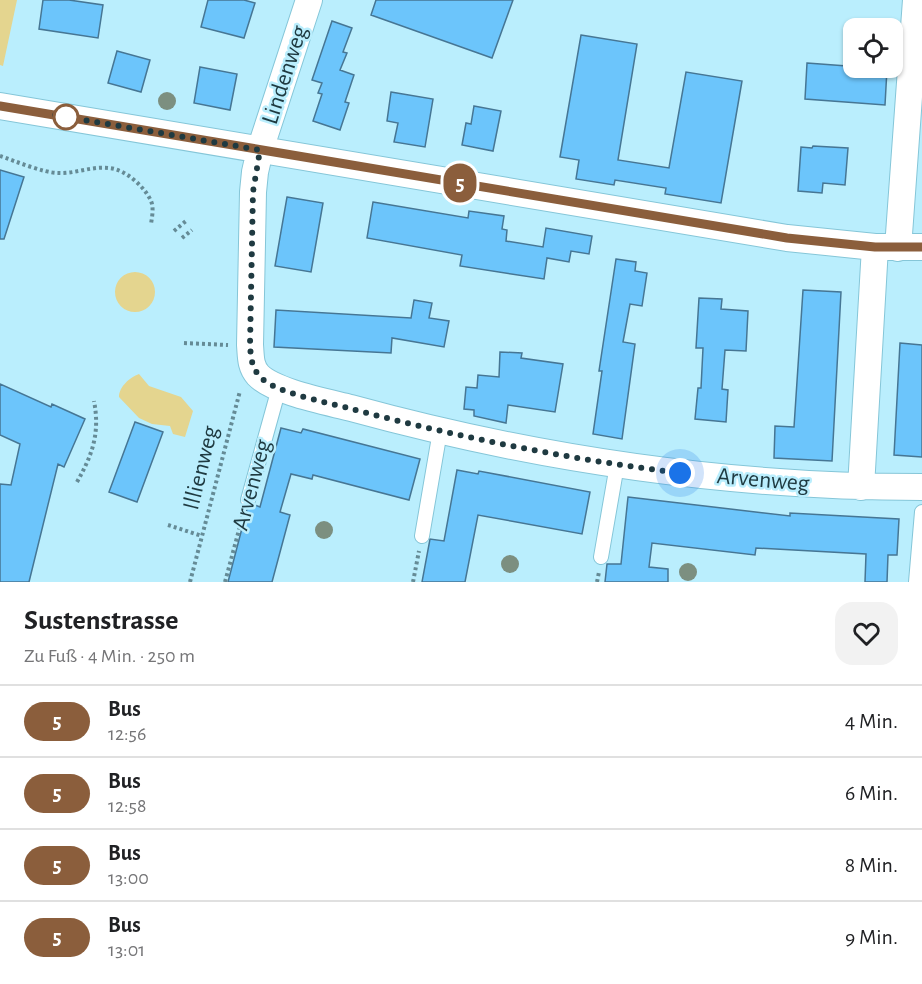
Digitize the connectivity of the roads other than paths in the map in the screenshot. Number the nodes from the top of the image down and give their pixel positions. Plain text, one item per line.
1 (309, 0) edge
2 (916, 0) edge
3 (0, 106) edge
4 (260, 150) junction
5 (898, 247) edge
6 (279, 388) junction
7 (440, 431) junction
8 (617, 465) junction
9 (861, 487) junction
10 (922, 487) edge
11 (248, 500) road end
12 (922, 512) edge
13 (422, 536) road end
14 (601, 557) dead end
15 (916, 582) edge

1 - 4 street, Lindenweg
2 - 5 street
3 - 4 street
4 - 5 street
4 - 6 street, Arvenweg
5 - 9 street
6 - 7 street, Arvenweg
6 - 11 lane, Arvenweg
7 - 8 street, Arvenweg
7 - 13 lane
8 - 9 street, Arvenweg
8 - 14 lane
9 - 10 street, Arvenweg
12 - 15 lane

